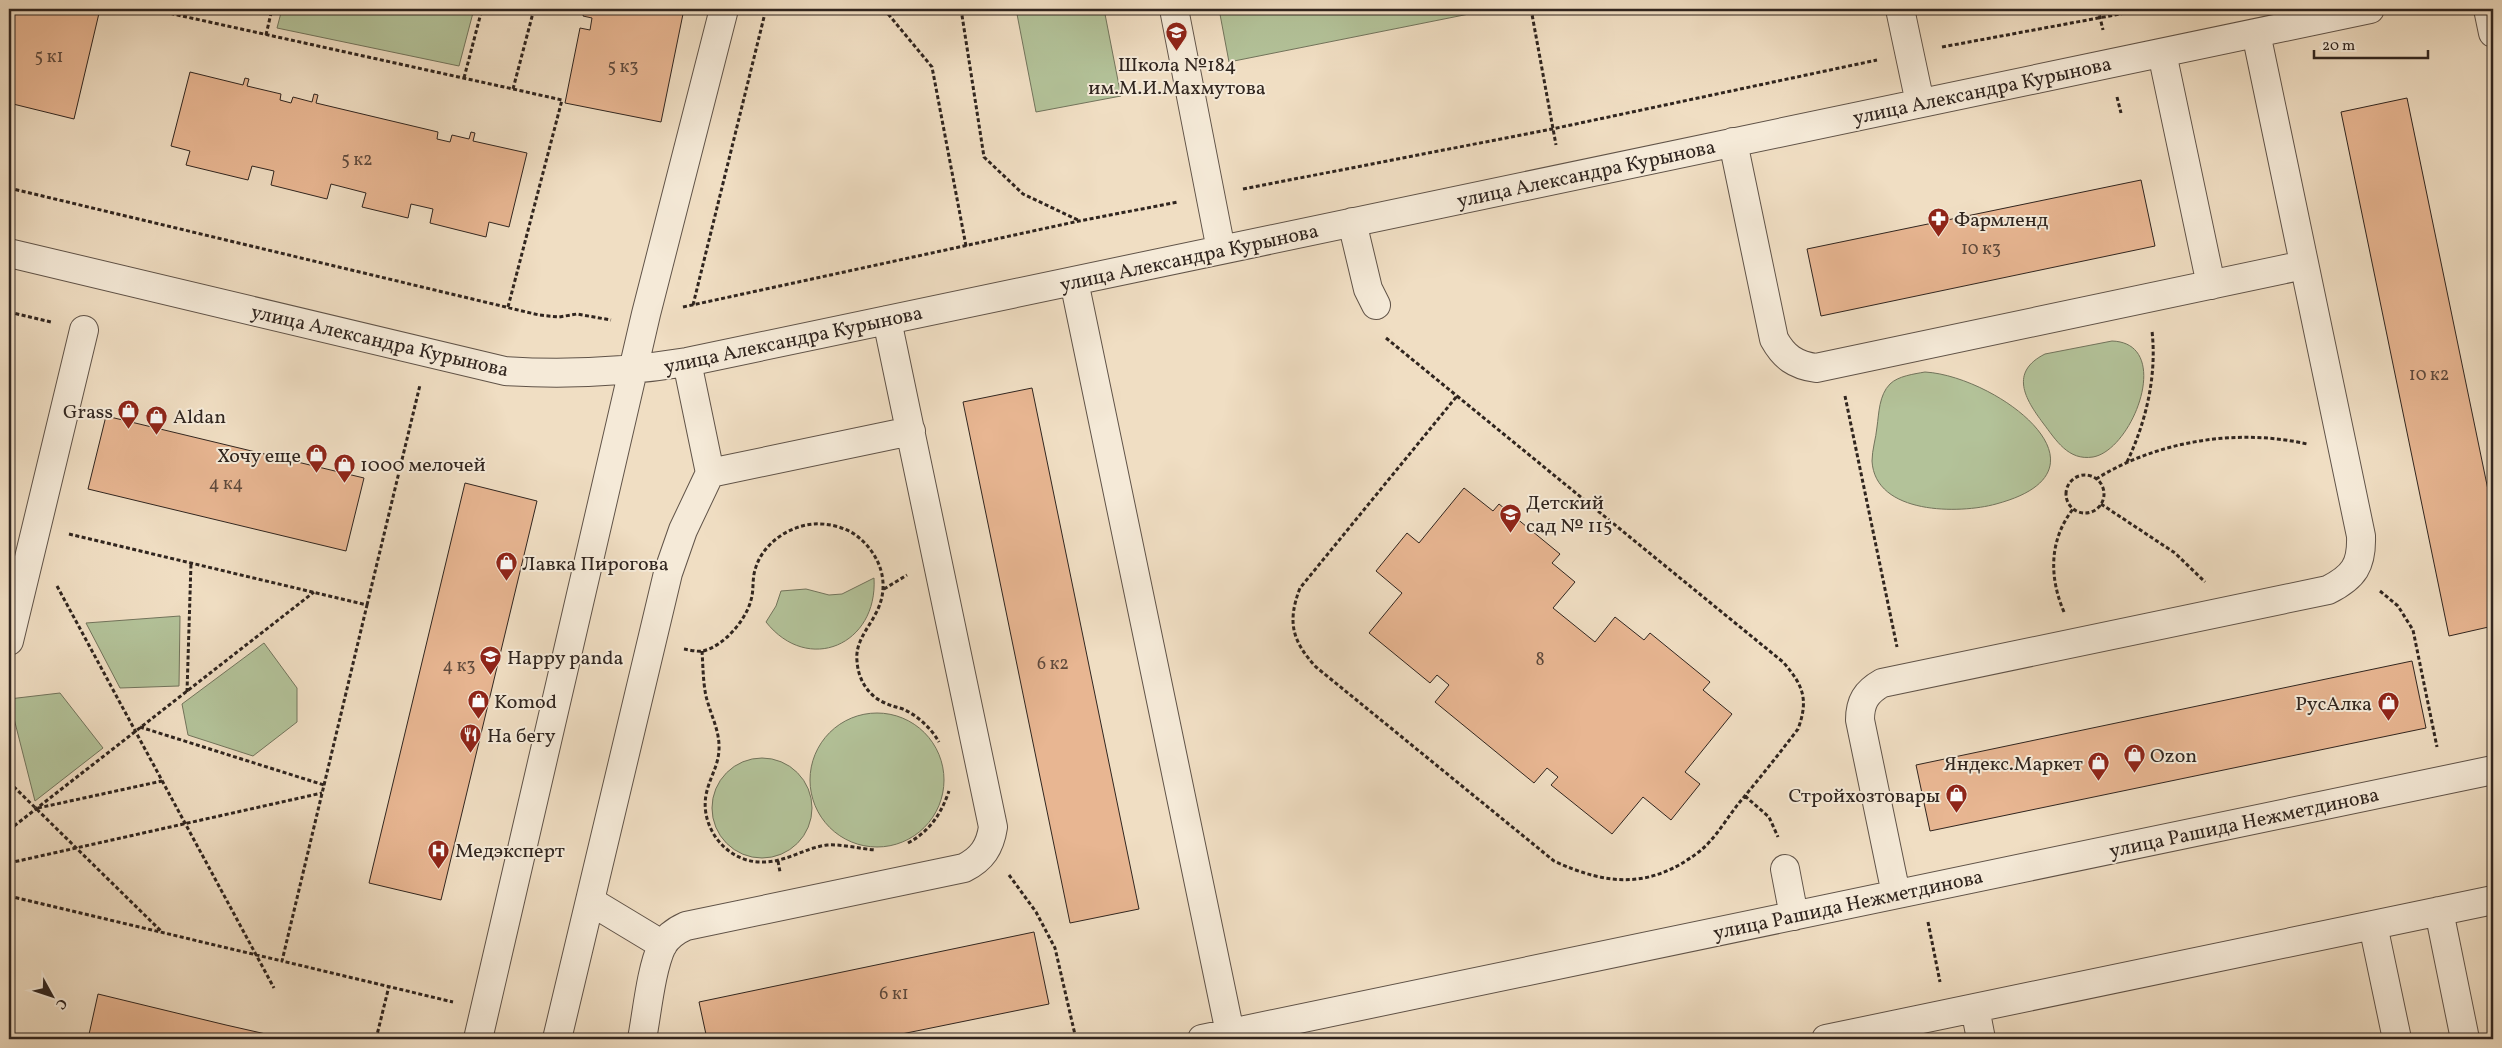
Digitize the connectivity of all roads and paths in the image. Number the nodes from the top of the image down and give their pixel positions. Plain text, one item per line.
1 (170, 9) edge
2 (272, 9) edge
3 (482, 9) edge
4 (534, 9) edge
5 (724, 9) edge
6 (766, 9) edge
7 (884, 9) edge
8 (961, 9) edge
9 (1174, 9) edge
10 (1531, 9) edge
11 (1900, 9) edge
12 (2147, 9) edge
13 (2370, 9) edge
14 (2488, 9) edge
15 (2256, 33) junction
16 (2493, 33) edge
17 (266, 35) junction
18 (2162, 52) junction
19 (1909, 53) junction
20 (464, 78) junction
21 (513, 89) junction
22 (1920, 104) junction
23 (1552, 129) junction
24 (1733, 142) junction
25 (1564, 178) junction
26 (9, 188) edge
27 (1211, 195) junction
28 (1078, 221) junction
29 (1352, 222) junction
30 (966, 246) junction
31 (1221, 250) junction
32 (9, 253) edge
33 (2304, 265) junction
34 (1074, 281) junction
35 (2211, 285) junction
36 (2146, 299) junction
37 (693, 305) junction
38 (1376, 305) joint
39 (508, 307) junction
40 (9, 312) edge
41 (646, 314) junction
42 (888, 320) junction
43 (52, 322) dead end
44 (84, 330) dead end
45 (688, 362) junction
46 (1838, 363) junction
47 (634, 370) junction
48 (1457, 396) junction
49 (414, 409) dead end
50 (911, 432) junction
51 (2344, 454) junction
52 (2127, 462) junction
53 (710, 473) junction
54 (2096, 479) junction
55 (2101, 504) junction
56 (2073, 509) junction
57 (35, 533) junction
58 (191, 563) junction
59 (2354, 571) junction
60 (314, 592) junction
61 (367, 604) junction
62 (2224, 611) junction
63 (9, 641) edge
64 (2085, 641) junction
65 (651, 646) junction
66 (702, 651) junction
67 (1904, 679) junction
68 (187, 692) junction
69 (140, 727) junction
70 (135, 731) junction
71 (944, 751) dead end
72 (2493, 770) edge
73 (2444, 780) junction
74 (162, 781) junction
75 (9, 782) edge
76 (950, 784) dead end
77 (324, 785) junction
78 (322, 793) junction
79 (1745, 796) junction
80 (36, 809) junction
81 (185, 823) junction
82 (9, 830) edge
83 (904, 846) dead end
84 (988, 846) junction
85 (76, 848) junction
86 (880, 851) dead end
87 (9, 863) edge
88 (1785, 869) joint
89 (1908, 892) junction
90 (9, 896) edge
91 (2493, 900) edge
92 (590, 902) junction
93 (2439, 911) junction
94 (1794, 916) junction
95 (2373, 925) junction
96 (162, 932) junction
97 (663, 945) junction
98 (256, 955) junction
99 (282, 961) junction
100 (389, 986) junction
101 (274, 988) dead end
102 (1975, 1008) junction
103 (485, 1010) junction
104 (1947, 1014) junction
105 (1230, 1033) junction
106 (376, 1039) edge
107 (478, 1039) edge
108 (557, 1039) edge
109 (642, 1039) edge
110 (1076, 1039) edge
111 (1203, 1039) edge
112 (1826, 1039) edge
113 (1981, 1039) edge
114 (2397, 1039) edge
115 (2465, 1039) edge

1 - 17 path
2 - 17 path
3 - 20 path
4 - 21 path
5 - 41 street
6 - 37 path
7 - 30 path
8 - 28 path
9 - 27 street
10 - 23 path
11 - 19 street
12 - 19 path
13 - 15 street, улица Александра Курынова
14 - 16 street
15 - 18 street, улица Александра Курынова
15 - 33 street
17 - 20 path
18 - 22 street, улица Александра Курынова
18 - 35 street
19 - 22 street
19 - 23 path
20 - 21 path
21 - 39 path
22 - 24 street, улица Александра Курынова
23 - 25 path
23 - 27 path
24 - 25 street, улица Александра Курынова
24 - 46 street
25 - 29 street, улица Александра Курынова
26 - 39 path
27 - 28 path
27 - 31 street
28 - 30 path
29 - 31 street, улица Александра Курынова
29 - 38 street
30 - 37 path
31 - 34 street, улица Александра Курынова
32 - 47 street, улица Александра Курынова
33 - 35 street
33 - 51 street
34 - 42 street, улица Александра Курынова
34 - 105 street
35 - 36 street
36 - 46 street
36 - 52 path
37 - 41 path
38 - 48 path
39 - 41 path
40 - 43 path
41 - 47 street
42 - 45 street, улица Александра Курынова
42 - 50 street
44 - 57 street
45 - 47 street, улица Александра Курынова
45 - 53 street
46 - 67 path
47 - 103 street
48 - 79 path
48 - 79 path
49 - 61 path
50 - 53 street
50 - 84 street
51 - 52 path
51 - 59 street
52 - 54 path
53 - 65 street
54 - 55 path
54 - 56 path
55 - 56 path
55 - 62 path
56 - 64 path
57 - 58 path
57 - 63 street
57 - 70 path
58 - 60 path
58 - 68 path
59 - 62 street
59 - 73 path
60 - 61 path
60 - 68 path
61 - 77 path
62 - 64 street
64 - 67 street
65 - 66 path
65 - 92 street
66 - 71 path
66 - 86 path
67 - 89 street
68 - 69 path
69 - 70 path
69 - 77 path
70 - 74 path
70 - 80 path
72 - 73 street, улица Рашида Нежметдинова
73 - 89 street, улица Рашида Нежметдинова
74 - 80 path
74 - 81 path
75 - 80 path
76 - 83 path
77 - 78 path
78 - 81 path
78 - 99 path
79 - 88 path
80 - 82 path
80 - 85 path
81 - 85 path
81 - 98 path
84 - 97 street
84 - 110 path
85 - 87 path
85 - 96 path
88 - 94 street
89 - 94 street, улица Рашида Нежметдинова
89 - 104 path
90 - 96 path
91 - 93 street
92 - 97 street
92 - 108 street
93 - 95 street
93 - 115 street
94 - 105 street, улица Рашида Нежметдинова
95 - 102 street
95 - 114 street
96 - 98 path
97 - 109 street
98 - 99 path
98 - 101 path
99 - 100 path
100 - 103 path
100 - 106 path
102 - 104 street
102 - 113 street
103 - 107 street
104 - 112 street
105 - 111 street, улица Рашида Нежметдинова

